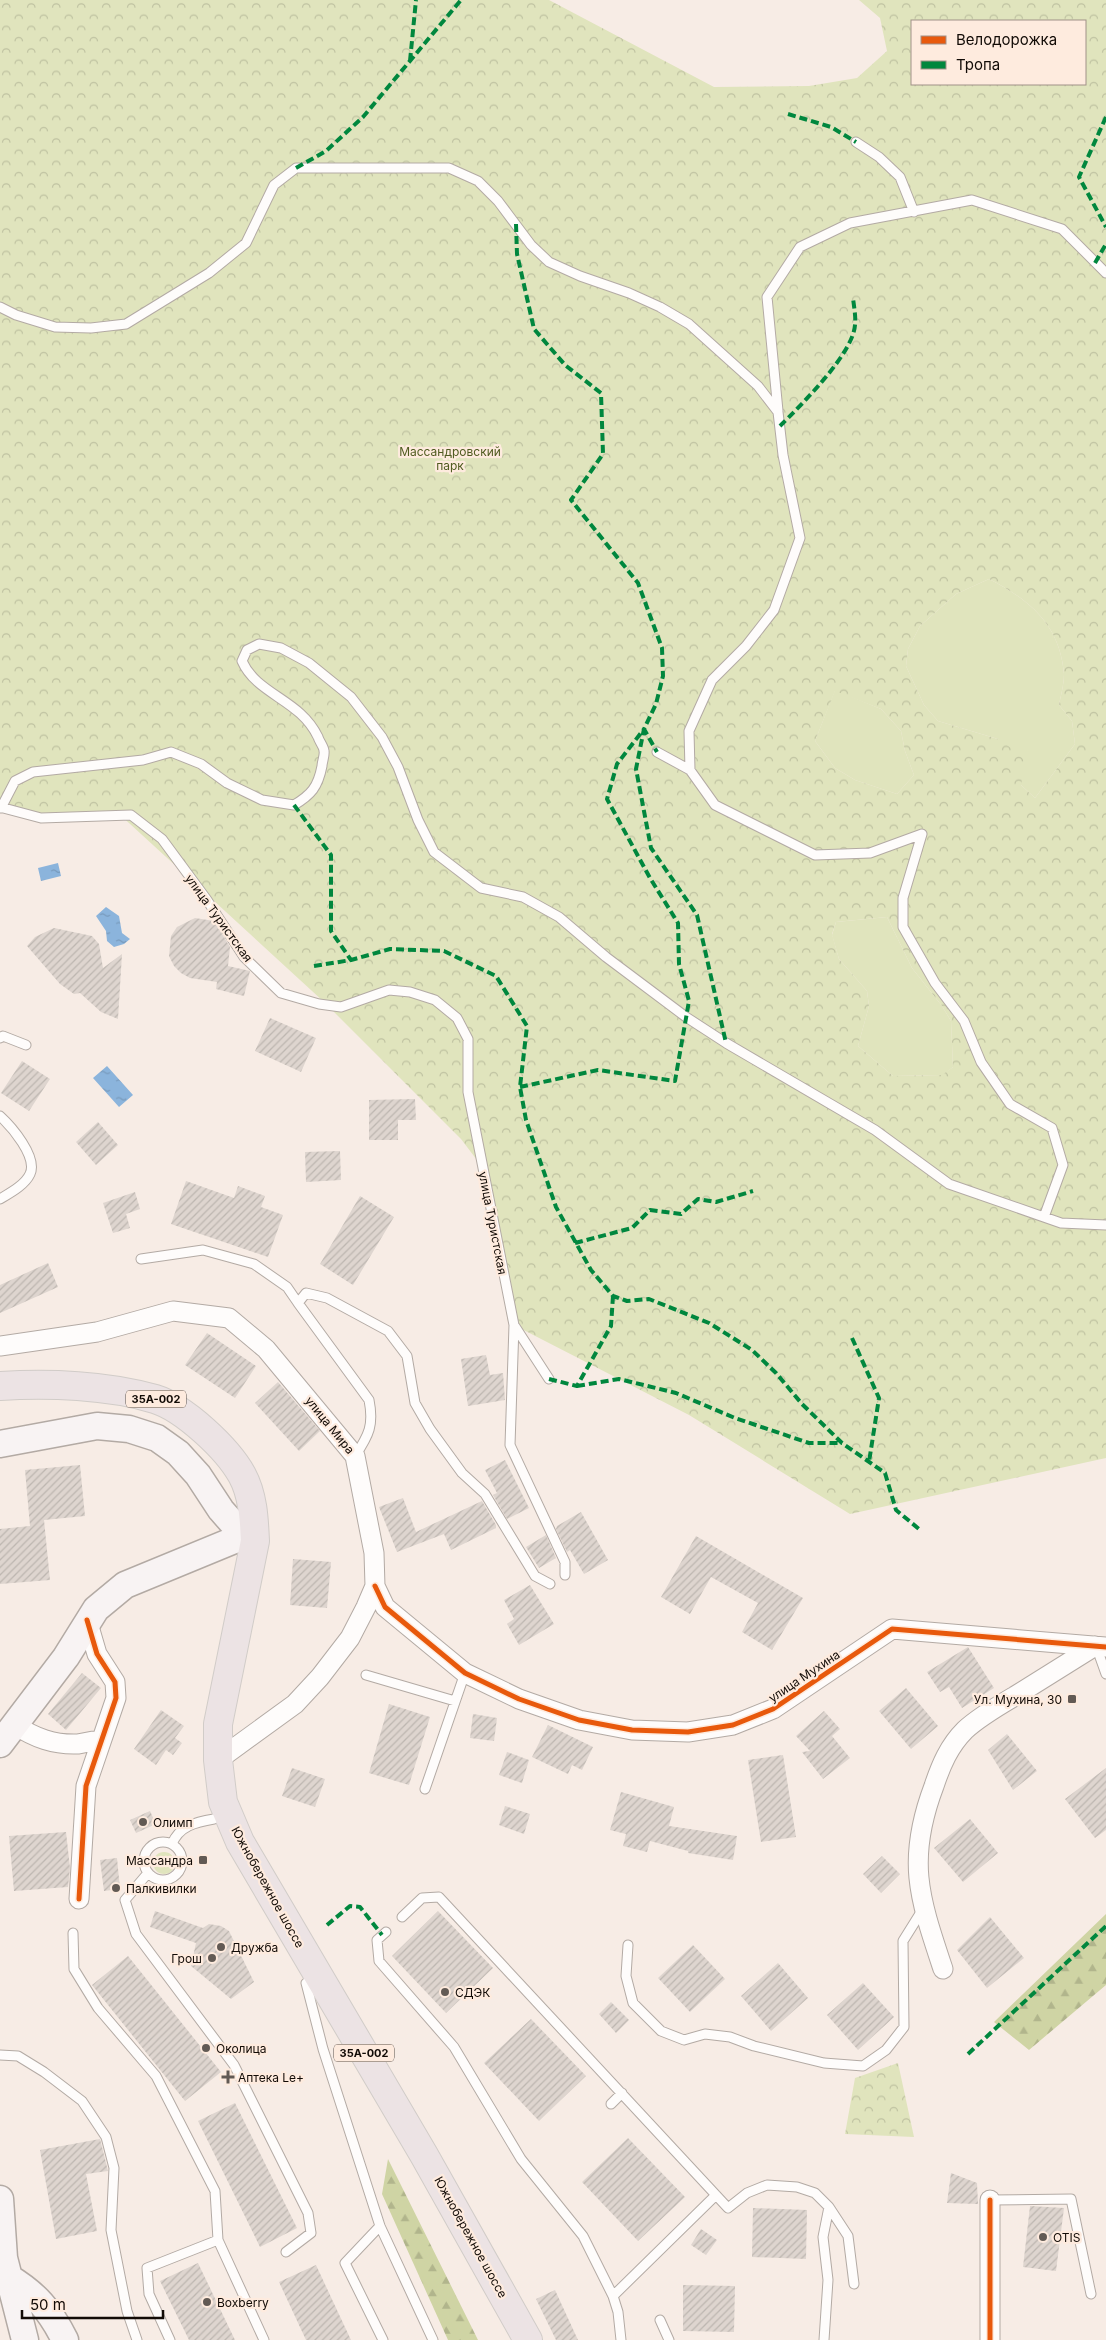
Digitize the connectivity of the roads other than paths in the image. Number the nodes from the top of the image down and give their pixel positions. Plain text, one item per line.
1 (856, 142) dead end
2 (914, 212) junction
3 (1106, 273) edge
4 (0, 307) edge
5 (778, 412) junction
6 (657, 752) dead end
7 (690, 770) junction
8 (0, 808) edge
9 (0, 1038) edge
10 (26, 1045) dead end
11 (0, 1116) edge
12 (0, 1199) edge
13 (1044, 1217) junction
14 (1106, 1225) edge
15 (141, 1259) dead end
16 (298, 1303) junction
17 (514, 1325) junction
18 (0, 1346) edge
19 (549, 1379) dead end
20 (0, 1386) edge
21 (0, 1404) edge
22 (0, 1444) edge
23 (355, 1456) junction
24 (244, 1536) junction
25 (564, 1575) dead end
26 (550, 1584) dead end
27 (375, 1586) junction
28 (88, 1620) junction
29 (1101, 1646) edge
30 (465, 1673) junction
31 (1106, 1674) edge
32 (366, 1675) dead end
33 (455, 1701) junction
34 (8, 1735) edge
35 (101, 1741) junction
36 (218, 1760) junction
37 (425, 1789) dead end
38 (214, 1819) junction
39 (172, 1844) junction
40 (148, 1872) junction
41 (79, 1899) dead end
42 (923, 1909) junction
43 (402, 1917) dead end
44 (386, 1932) dead end
45 (73, 1933) dead end
46 (628, 1945) dead end
47 (943, 1969) dead end
48 (306, 1983) junction
49 (0, 2055) edge
50 (622, 2093) junction
51 (611, 2104) dead end
52 (716, 2195) junction
53 (0, 2199) edge
54 (990, 2200) joint
55 (829, 2207) junction
56 (380, 2226) junction
57 (218, 2240) junction
58 (286, 2252) dead end
59 (4, 2267) edge
60 (854, 2284) dead end
61 (1091, 2294) dead end
62 (613, 2296) junction
63 (660, 2320) dead end
64 (25, 2340) edge
65 (65, 2340) edge
66 (137, 2340) edge
67 (170, 2340) edge
68 (264, 2340) edge
69 (383, 2340) edge
70 (432, 2340) edge
71 (513, 2340) edge
72 (528, 2340) edge
73 (621, 2340) edge
74 (669, 2340) edge
75 (824, 2340) edge
76 (990, 2340) edge

1 - 2 lane
2 - 3 lane
2 - 5 lane
4 - 5 lane
5 - 7 lane
6 - 7 lane
7 - 13 lane
8 - 13 lane
8 - 17 lane, улица Туристская
9 - 10 lane
11 - 12 lane
13 - 14 lane
15 - 16 lane
16 - 23 lane
16 - 26 lane
17 - 19 lane
17 - 25 lane
18 - 23 street, улица Мира
20 - 36 highway, Южнобережное шоссе / 35А-002
21 - 24 highway, Южнобережное шоссе / 35А-002
22 - 24 main road
23 - 27 street, улица Мира
24 - 28 main road
24 - 38 highway, Южнобережное шоссе / 35А-002
27 - 30 street, улица Мухина
27 - 36 street, улица Мира
28 - 34 main road
28 - 35 street
29 - 30 street, улица Мухина
29 - 31 lane
29 - 42 street
30 - 33 lane
32 - 33 lane
33 - 37 lane
34 - 35 street
35 - 41 street
36 - 72 highway, Южнобережное шоссе / 35А-002
38 - 39 lane
38 - 48 highway, Южнобережное шоссе / 35А-002
39 - 40 lane
39 - 40 lane
40 - 58 lane
42 - 46 lane
42 - 47 street
43 - 50 lane
44 - 62 lane
45 - 57 lane
48 - 56 lane
48 - 71 highway, Южнобережное шоссе / 35А-002
49 - 66 lane
50 - 51 lane
50 - 52 lane
52 - 55 lane
52 - 62 lane
53 - 59 main road
54 - 61 lane
54 - 76 street
55 - 60 lane
55 - 75 lane
56 - 69 lane
56 - 70 lane
57 - 67 lane
57 - 68 lane
59 - 64 main road
59 - 65 main road
62 - 73 lane
63 - 74 lane

